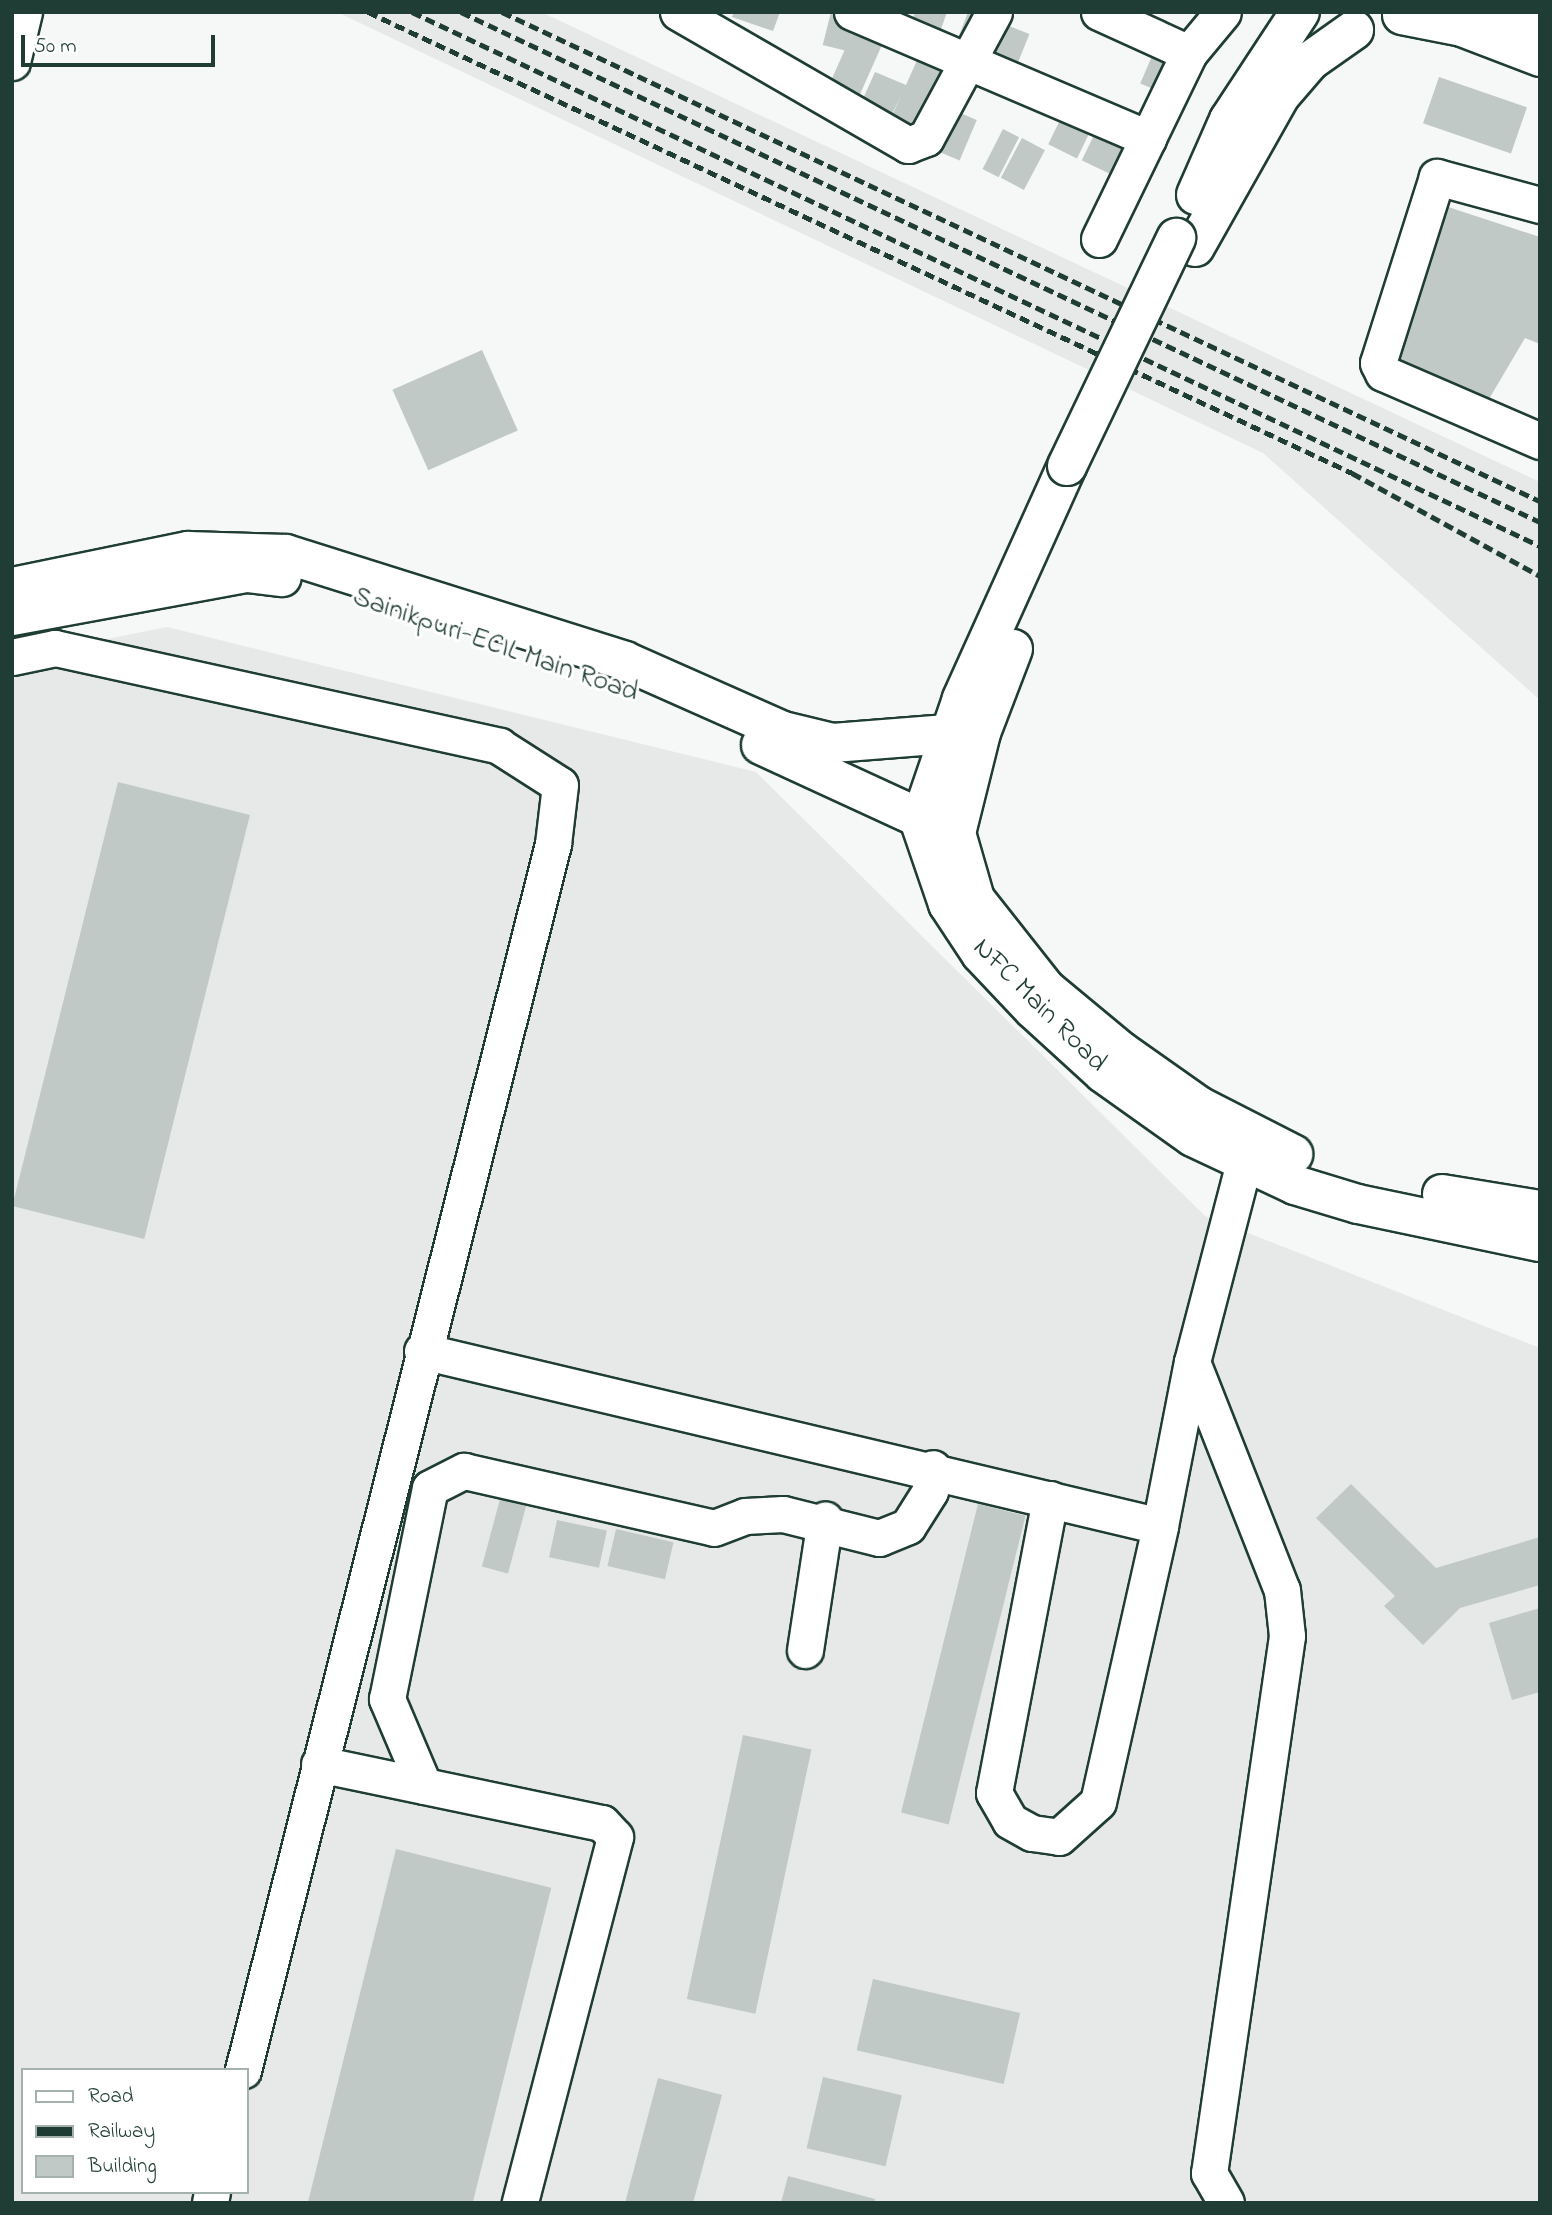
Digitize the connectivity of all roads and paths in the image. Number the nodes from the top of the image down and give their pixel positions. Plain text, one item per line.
1 (24, 12) edge
2 (678, 12) edge
3 (852, 12) edge
4 (994, 12) edge
5 (1099, 12) edge
6 (1223, 12) edge
7 (1300, 12) edge
8 (1498, 12) edge
9 (1404, 14) edge
10 (1339, 21) edge
11 (1540, 28) edge
12 (1189, 53) junction
13 (1540, 57) edge
14 (973, 61) junction
15 (12, 62) edge
16 (1148, 138) junction
17 (1540, 205) edge
18 (1098, 239) dead end
19 (1186, 243) junction
20 (1540, 441) edge
21 (12, 587) edge
22 (12, 616) edge
23 (14, 666) edge
24 (966, 731) junction
25 (920, 822) junction
26 (956, 833) junction
27 (1244, 1162) junction
28 (1540, 1210) edge
29 (1540, 1242) edge
30 (422, 1351) junction
31 (1192, 1362) junction
32 (933, 1468) junction
33 (1050, 1499) junction
34 (825, 1520) junction
35 (1160, 1526) junction
36 (805, 1650) dead end
37 (319, 1764) junction
38 (424, 1787) junction
39 (243, 2068) edge
40 (520, 2203) edge
41 (1226, 2203) edge

1 - 15 street
2 - 14 street
3 - 14 street
4 - 14 street
5 - 12 street
6 - 12 street
7 - 19 main road
8 - 11 main road
9 - 10 main road
9 - 13 main road
10 - 19 main road
12 - 16 street
14 - 16 street
16 - 18 street
17 - 20 street
19 - 24 main road, bridge
21 - 24 main road, Sainikpuri-ECIL Main Road
22 - 25 main road, Sainikpuri-ECIL Main Road
23 - 30 street
24 - 25 main road
24 - 26 main road
25 - 26 main road, Sainikpuri-ECIL Main Road
25 - 27 main road, NFC Main Road
26 - 28 main road, NFC Main Road
27 - 29 main road, NFC Main Road
27 - 31 street
30 - 32 street
30 - 37 street
31 - 35 street
31 - 41 street
32 - 33 street
32 - 34 street
33 - 35 street
33 - 35 street
34 - 36 street
34 - 38 street
37 - 38 street
37 - 39 street
38 - 40 street

